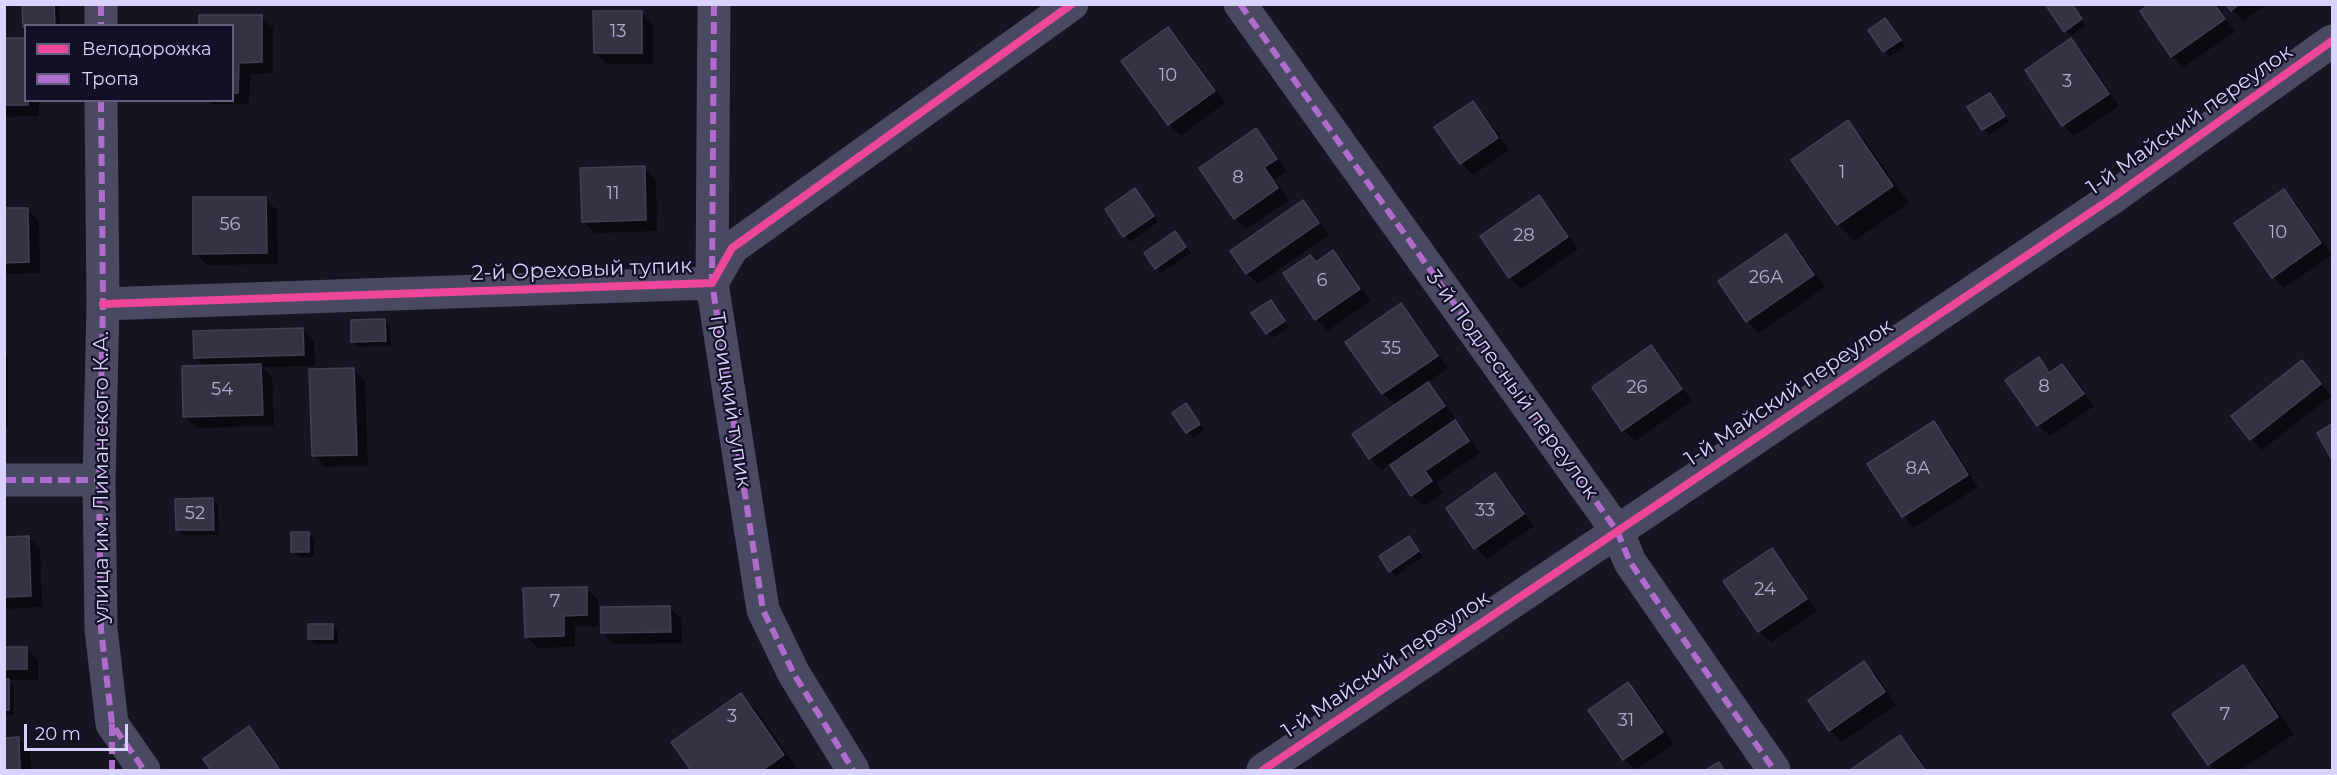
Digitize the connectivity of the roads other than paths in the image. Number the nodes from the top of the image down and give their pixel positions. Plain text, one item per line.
1 (100, 4) edge
2 (714, 4) edge
3 (1072, 4) edge
4 (1240, 4) edge
5 (101, 24) edge
6 (2332, 41) edge
7 (101, 102) edge
8 (712, 283) junction
9 (103, 304) junction
10 (4, 480) edge
11 (99, 480) junction
12 (1617, 531) junction
13 (112, 724) junction
14 (112, 771) edge
15 (144, 771) edge
16 (853, 771) edge
17 (1263, 771) edge
18 (1774, 771) edge

1 - 5 street
2 - 8 street, Троицкий тупик
3 - 8 street, 2-й Ореховый тупик
4 - 12 street, 3-й Подлесный переулок
6 - 12 street, 1-й Майский переулок
7 - 9 street, улица им. Лиманского К.А.
8 - 9 street, 2-й Ореховый тупик
8 - 16 street, Троицкий тупик
9 - 11 street, улица им. Лиманского К.А.
10 - 11 street
11 - 13 street, улица им. Лиманского К.А.
12 - 17 street, 1-й Майский переулок
12 - 18 street, 3-й Подлесный переулок
13 - 14 street
13 - 15 street, улица им. Лиманского К.А.

